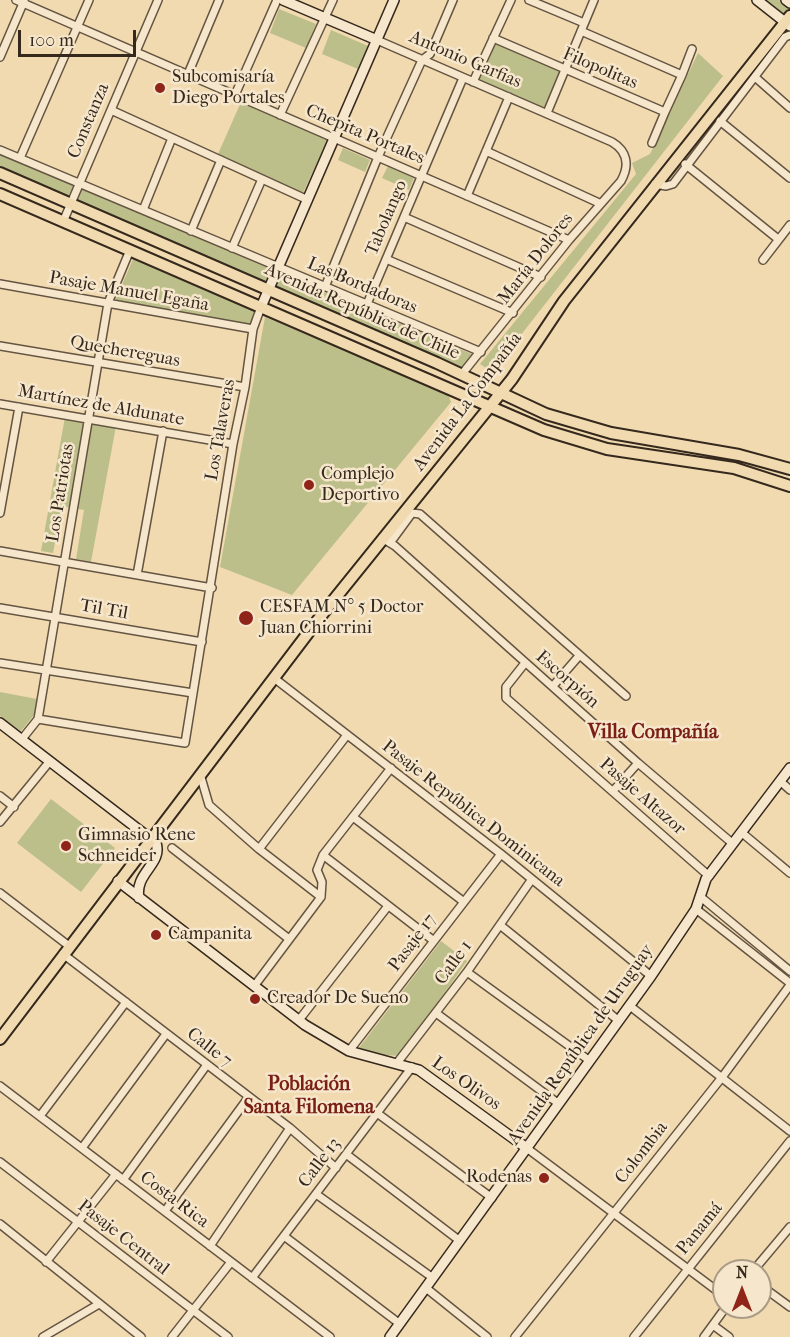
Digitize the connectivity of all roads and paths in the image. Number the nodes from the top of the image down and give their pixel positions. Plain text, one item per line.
1 (89, 0) edge
2 (158, 0) edge
3 (219, 0) edge
4 (277, 0) edge
5 (283, 0) edge
6 (333, 0) edge
7 (394, 0) edge
8 (453, 0) edge
9 (511, 0) edge
10 (529, 0) edge
11 (594, 0) edge
12 (757, 0) edge
13 (786, 0) edge
14 (21, 1) edge
15 (790, 3) edge
16 (325, 18) junction
17 (789, 22) edge
18 (584, 23) junction
19 (78, 27) junction
20 (581, 31) junction
21 (790, 35) edge
22 (493, 38) junction
23 (377, 40) junction
24 (692, 50) dead end
25 (136, 52) junction
26 (0, 57) edge
27 (422, 60) junction
28 (565, 70) junction
29 (188, 75) junction
30 (682, 75) junction
31 (755, 77) junction
32 (463, 78) junction
33 (473, 82) junction
34 (235, 95) junction
35 (508, 97) junction
36 (790, 108) edge
37 (111, 110) junction
38 (665, 112) junction
39 (547, 113) junction
40 (280, 115) junction
41 (720, 120) junction
42 (172, 138) junction
43 (334, 138) junction
44 (652, 143) dead end
45 (0, 150) edge
46 (486, 151) junction
47 (378, 157) junction
48 (20, 158) junction
49 (676, 158) junction
50 (221, 160) junction
51 (626, 160) joint
52 (686, 165) junction
53 (0, 173) edge
54 (422, 176) junction
55 (790, 178) edge
56 (262, 179) junction
57 (79, 183) junction
58 (655, 184) junction
59 (0, 194) edge
60 (467, 196) junction
61 (308, 200) junction
62 (70, 203) junction
63 (599, 203) junction
64 (143, 210) junction
65 (404, 217) junction
66 (63, 222) junction
67 (790, 225) edge
68 (191, 231) junction
69 (778, 239) junction
70 (569, 240) junction
71 (232, 248) junction
72 (130, 250) junction
73 (386, 259) junction
74 (763, 260) dead end
75 (278, 267) junction
76 (541, 277) junction
77 (0, 284) edge
78 (325, 286) junction
79 (268, 288) junction
80 (108, 303) junction
81 (367, 304) junction
82 (261, 307) junction
83 (513, 313) junction
84 (253, 329) junction
85 (0, 346) edge
86 (481, 352) junction
87 (98, 362) junction
88 (462, 374) junction
89 (246, 387) junction
90 (501, 393) junction
91 (0, 404) edge
92 (490, 406) junction
93 (19, 407) junction
94 (88, 419) junction
95 (163, 431) junction
96 (233, 444) junction
97 (790, 469) edge
98 (790, 486) edge
99 (0, 513) edge
100 (386, 541) junction
101 (0, 551) edge
102 (64, 562) junction
103 (137, 575) junction
104 (212, 588) junction
105 (0, 608) edge
106 (56, 617) junction
107 (202, 642) junction
108 (578, 657) junction
109 (0, 663) edge
110 (525, 663) junction
111 (48, 671) junction
112 (274, 678) junction
113 (553, 686) junction
114 (193, 693) junction
115 (626, 696) dead end
116 (38, 719) junction
117 (0, 723) edge
118 (347, 735) junction
119 (22, 739) junction
120 (50, 761) junction
121 (638, 763) junction
122 (391, 768) junction
123 (790, 768) edge
124 (200, 774) junction
125 (780, 781) junction
126 (790, 790) edge
127 (613, 791) junction
128 (0, 796) edge
129 (14, 807) junction
130 (353, 817) junction
131 (0, 822) edge
132 (741, 832) junction
133 (152, 838) junction
134 (732, 843) junction
135 (172, 849) dead end
136 (259, 849) junction
137 (501, 854) junction
138 (323, 855) junction
139 (790, 873) edge
140 (709, 876) junction
141 (532, 879) junction
142 (118, 881) junction
143 (0, 893) edge
144 (321, 897) junction
145 (139, 898) junction
146 (702, 898) junction
147 (464, 902) junction
148 (388, 906) junction
149 (696, 909) junction
150 (500, 925) junction
151 (289, 939) junction
152 (434, 941) junction
153 (66, 950) junction
154 (790, 971) edge
155 (467, 972) junction
156 (651, 976) junction
157 (790, 984) edge
158 (255, 985) junction
159 (126, 1002) junction
160 (630, 1006) junction
161 (436, 1013) junction
162 (299, 1020) junction
163 (619, 1021) junction
164 (166, 1034) junction
165 (0, 1039) edge
166 (349, 1051) junction
167 (590, 1061) junction
168 (397, 1063) junction
169 (206, 1066) junction
170 (412, 1067) junction
171 (723, 1076) junction
172 (0, 1086) edge
173 (248, 1098) junction
174 (559, 1104) junction
175 (377, 1113) junction
176 (40, 1116) junction
177 (290, 1128) junction
178 (790, 1131) edge
179 (790, 1141) edge
180 (82, 1148) junction
181 (528, 1149) junction
182 (346, 1154) junction
183 (0, 1162) edge
184 (336, 1168) junction
185 (116, 1174) junction
186 (123, 1180) junction
187 (316, 1194) junction
188 (492, 1198) junction
189 (165, 1211) junction
190 (613, 1214) junction
191 (79, 1223) junction
192 (0, 1224) edge
193 (790, 1227) edge
194 (284, 1236) junction
195 (460, 1241) junction
196 (210, 1246) junction
197 (763, 1259) edge
198 (46, 1262) junction
199 (231, 1262) junction
200 (687, 1270) junction
201 (252, 1278) junction
202 (433, 1278) junction
203 (426, 1288) junction
204 (712, 1288) edge
205 (772, 1294) edge
206 (99, 1304) junction
207 (790, 1307) edge
208 (193, 1311) junction
209 (718, 1319) edge
210 (400, 1324) junction
211 (714, 1325) junction
212 (43, 1337) edge
213 (141, 1337) edge
214 (172, 1337) edge
215 (228, 1337) edge
216 (330, 1337) edge
217 (390, 1337) edge
218 (488, 1337) edge
219 (515, 1337) edge
220 (634, 1337) edge
221 (704, 1337) edge
222 (729, 1337) edge

1 - 19 street
2 - 25 street, Constanza
3 - 29 street
4 - 34 street
5 - 16 street, Antonio Garfias
6 - 16 street
7 - 23 street, Los Talaveras
8 - 27 street
9 - 22 street
10 - 18 street
11 - 18 street
12 - 17 street
13 - 15 street
14 - 19 street, Chepita Portales
14 - 26 street
16 - 23 street, Antonio Garfias
16 - 40 street
17 - 49 main road, Avenida La Compañía
18 - 20 street
19 - 25 street, Chepita Portales
19 - 48 street
20 - 28 street
20 - 30 street
21 - 31 street
22 - 28 street, Filopolitas
22 - 33 street
23 - 27 street, Antonio Garfias
23 - 43 street, Los Talaveras
24 - 30 street
25 - 29 street, Chepita Portales
25 - 37 street, Constanza
27 - 32 street, Antonio Garfias
27 - 47 street
28 - 38 street, Filopolitas
28 - 39 street
29 - 34 street, Chepita Portales
30 - 38 street
31 - 36 street
31 - 41 street
32 - 33 street, Antonio Garfias
32 - 54 street, Tabolango
33 - 35 street, Antonio Garfias
34 - 40 street, Chepita Portales
35 - 39 street, Antonio Garfias
35 - 46 street
37 - 42 street
37 - 57 street, Constanza
38 - 44 street
39 - 51 street, Antonio Garfias
40 - 43 street, Chepita Portales
41 - 52 street
41 - 55 street
42 - 50 street
42 - 64 street
43 - 47 street, Chepita Portales
43 - 61 street, Los Talaveras
45 - 48 street, Las Bordadoras
46 - 60 street
46 - 63 street
47 - 54 street, Chepita Portales
47 - 78 street
48 - 57 street, Las Bordadoras
49 - 52 street
49 - 58 main road, Avenida La Compañía
50 - 56 street
50 - 68 street
51 - 63 street, María Dolores
52 - 58 street
52 - 69 street
53 - 62 main road, Avenida República de Chile
54 - 60 street, Chepita Portales
54 - 65 street, Tabolango
56 - 61 street
56 - 71 street
57 - 62 street, Constanza
57 - 64 street, Las Bordadoras
58 - 90 main road, Avenida La Compañía
59 - 66 main road, Avenida República de Chile
60 - 70 street, Chepita Portales
61 - 75 street, Los Talaveras
62 - 66 street, Constanza
62 - 79 main road, Avenida República de Chile
63 - 70 street, María Dolores
64 - 68 street, Las Bordadoras
65 - 73 street, Tabolango
65 - 76 street
66 - 72 main road, Avenida República de Chile
67 - 69 street
68 - 71 street, Las Bordadoras
69 - 74 street
70 - 76 street, María Dolores
71 - 75 street, Las Bordadoras
72 - 80 street, Los Patriotas
72 - 82 main road, Avenida República de Chile
73 - 81 street, Tabolango
73 - 83 street, Las Bordadoras
75 - 78 street, Las Bordadoras
75 - 79 street, Los Talaveras
76 - 83 street, María Dolores
77 - 80 street, Pasaje Manuel Egaña
78 - 81 street, Las Bordadoras
79 - 82 street, Los Talaveras
79 - 88 main road, Avenida República de Chile
80 - 84 street, Pasaje Manuel Egaña
80 - 87 street, Los Patriotas
81 - 86 street, Las Bordadoras
82 - 84 street, Los Talaveras
82 - 92 main road, Avenida República de Chile
83 - 86 street, María Dolores
84 - 89 street, Los Talaveras
85 - 87 street, Quechereguas
86 - 88 street, María Dolores
87 - 89 street, Quechereguas
87 - 94 street, Los Patriotas
88 - 90 main road, Avenida República de Chile
89 - 96 street, Los Talaveras
90 - 92 main road, Avenida La Compañía
90 - 97 main road, Avenida República de Chile
91 - 93 street, Martínez de Aldunate
92 - 98 main road, Avenida República de Chile
92 - 100 main road, Avenida La Compañía
93 - 94 street, Martínez de Aldunate
93 - 99 street
94 - 95 street, Martínez de Aldunate
94 - 102 street, Los Patriotas
95 - 96 street, Martínez de Aldunate
95 - 103 street
96 - 104 street, Los Talaveras
100 - 108 street
100 - 110 street, Escorpión
100 - 112 main road, Avenida La Compañía
101 - 102 street
102 - 103 street
102 - 106 street, Los Patriotas
103 - 104 street
104 - 107 street, Los Talaveras
105 - 106 street, Til Til
106 - 107 street, Til Til
106 - 111 street, Los Patriotas
107 - 114 street, Los Talaveras
108 - 113 street
108 - 115 street
109 - 111 street
110 - 113 street, Escorpión
110 - 127 street, Pasaje Altazor
111 - 114 street
111 - 116 street, Los Patriotas
112 - 118 street, Pasaje República Dominicana
112 - 124 main road, Avenida La Compañía
113 - 121 street, Escorpión
114 - 116 street, Los Talaveras
116 - 119 street, Los Patriotas
117 - 119 street
118 - 122 street, Pasaje República Dominicana
118 - 136 street
119 - 120 street
120 - 129 street
120 - 133 street
121 - 127 street
121 - 134 street, Escorpión
122 - 130 street
122 - 137 street, Pasaje República Dominicana
123 - 125 street, Avenida República de Uruguay
124 - 133 main road, Avenida La Compañía
124 - 136 street
125 - 126 street
125 - 132 street, Avenida República de Uruguay
127 - 140 street, Pasaje Altazor
128 - 129 street
129 - 131 street
130 - 138 street
130 - 147 street
132 - 134 street, Avenida República de Uruguay
132 - 139 street
133 - 142 main road, Avenida La Compañía
133 - 145 street
134 - 140 street, Avenida República de Uruguay
135 - 151 street
136 - 144 street
137 - 141 street, Pasaje República Dominicana
137 - 147 street, Pasaje 17
138 - 144 street
138 - 148 street
140 - 146 street, Avenida República de Uruguay
141 - 150 street, Calle 1
141 - 156 street, Pasaje República Dominicana
142 - 145 street, Los Olivos
142 - 153 main road, Avenida La Compañía
143 - 153 street, Calle 7
144 - 151 street
145 - 158 street, Los Olivos
146 - 149 street, Avenida República de Uruguay
146 - 154 street
147 - 152 street, Pasaje 17
148 - 152 street
148 - 162 street
149 - 156 street, Avenida República de Uruguay
149 - 157 street
150 - 155 street, Calle 1
150 - 163 street
151 - 158 street
152 - 166 street, Pasaje 17
153 - 159 street, Calle 7
153 - 165 main road, Avenida La Compañía
155 - 161 street, Calle 1
155 - 167 street
156 - 160 street, Avenida República de Uruguay
157 - 171 street, Colombia
158 - 162 street, Los Olivos
159 - 164 street, Calle 7
159 - 176 street
160 - 163 street, Avenida República de Uruguay
160 - 171 street
161 - 168 street, Calle 1
161 - 174 street
162 - 166 street, Los Olivos
163 - 167 street, Avenida República de Uruguay
164 - 169 street, Calle 7
164 - 180 street
166 - 168 street, Los Olivos
167 - 174 street, Avenida República de Uruguay
168 - 170 street, Los Olivos
169 - 173 street, Calle 7
169 - 186 street
170 - 175 street, Calle 13
170 - 181 street, Los Olivos
171 - 178 street
171 - 190 street, Colombia
172 - 176 street, Costa Rica
173 - 177 street, Calle 7
173 - 189 street
174 - 181 street, Avenida República de Uruguay
175 - 182 street, Calle 13
175 - 188 street
176 - 180 street, Costa Rica
177 - 184 street, Calle 7
177 - 196 street
179 - 200 street, Panamá
180 - 185 street, Costa Rica
181 - 188 street, Avenida República de Uruguay
181 - 190 street, Los Olivos
182 - 184 street, Calle 13
182 - 195 street
183 - 191 street, Pasaje Central
184 - 187 street, Calle 13
185 - 186 street, Costa Rica
185 - 191 street
186 - 189 street, Costa Rica
187 - 194 street, Calle 13
187 - 202 street
188 - 195 street, Avenida República de Uruguay
189 - 196 street, Costa Rica
190 - 200 street, Los Olivos
190 - 219 street, Colombia
191 - 198 street
191 - 208 street, Pasaje Central
192 - 198 street
193 - 197 street
194 - 201 street, Calle 13
194 - 210 street
195 - 202 street, Avenida República de Uruguay
196 - 199 street, Costa Rica
198 - 206 street
199 - 201 street, Costa Rica
199 - 208 street
200 - 204 street, Los Olivos
200 - 220 street, Panamá
201 - 216 street, Costa Rica
202 - 203 street, Avenida República de Uruguay
203 - 210 street, Avenida República de Uruguay
203 - 218 street
205 - 207 street
206 - 212 street
206 - 213 street
208 - 214 street
208 - 215 street, Pasaje Central
209 - 211 street
210 - 217 street, Avenida República de Uruguay
211 - 221 street
211 - 222 street

